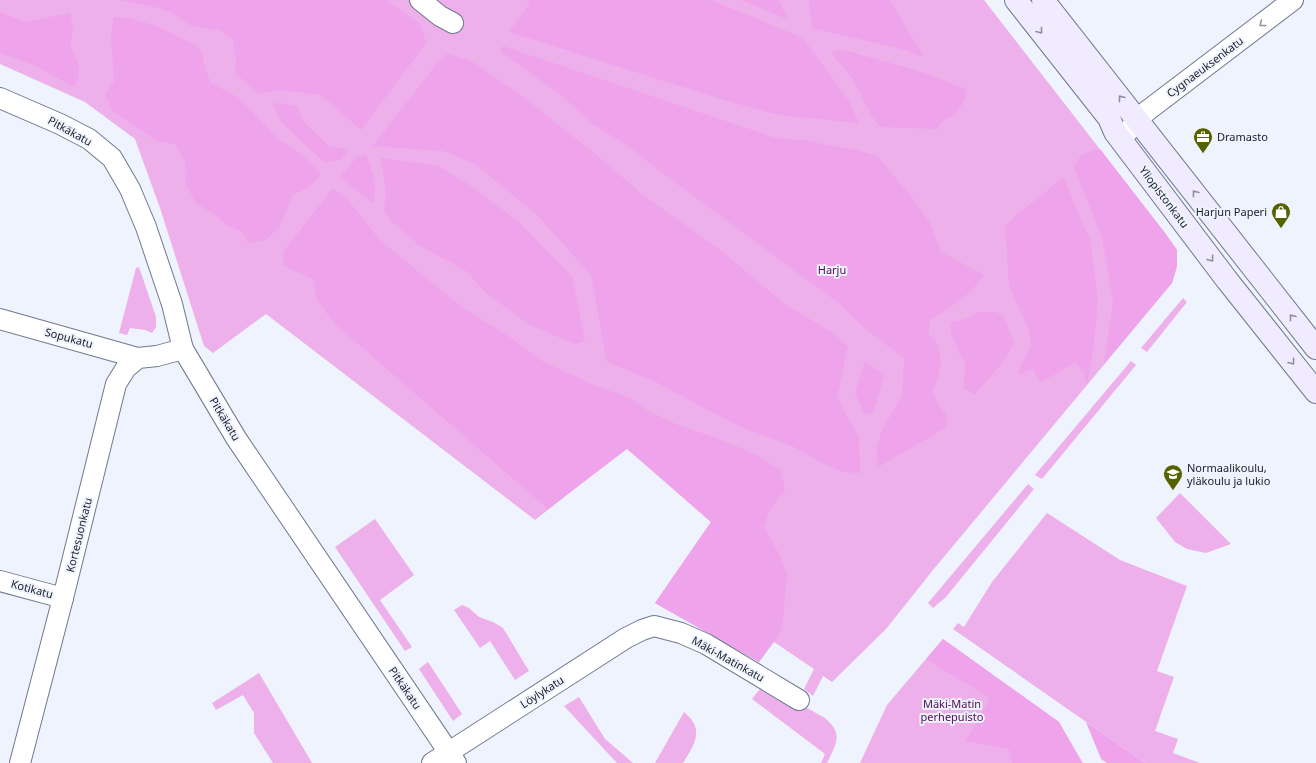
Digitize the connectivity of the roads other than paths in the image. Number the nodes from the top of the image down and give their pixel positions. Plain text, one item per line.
1 (420, 0) edge
2 (1016, 0) edge
3 (1043, 0) edge
4 (1293, 0) edge
5 (453, 23) dead end
6 (0, 98) edge
7 (1137, 120) junction
8 (1121, 140) junction
9 (0, 319) edge
10 (1316, 348) edge
11 (183, 349) junction
12 (138, 358) junction
13 (1316, 392) edge
14 (0, 581) edge
15 (63, 598) junction
16 (654, 626) joint
17 (799, 700) dead end
18 (445, 759) edge
19 (20, 763) edge

1 - 5 street
2 -> 8 main road, Yliopistonkatu
7 -> 3 main road
4 -> 7 street, Cygnaeuksenkatu
6 - 11 street, Pitkäkatu
7 - 8 street, Cygnaeuksenkatu
10 -> 7 main road
8 -> 13 main road, Yliopistonkatu
9 - 12 street, Sopukatu
11 - 12 street
11 - 18 street, Pitkäkatu
12 - 15 street, Kortesuonkatu
14 - 15 street, Kotikatu
15 - 19 street, Kortesuonkatu
16 - 17 street, Mäki-Matinkatu
16 - 18 street, Löylykatu

